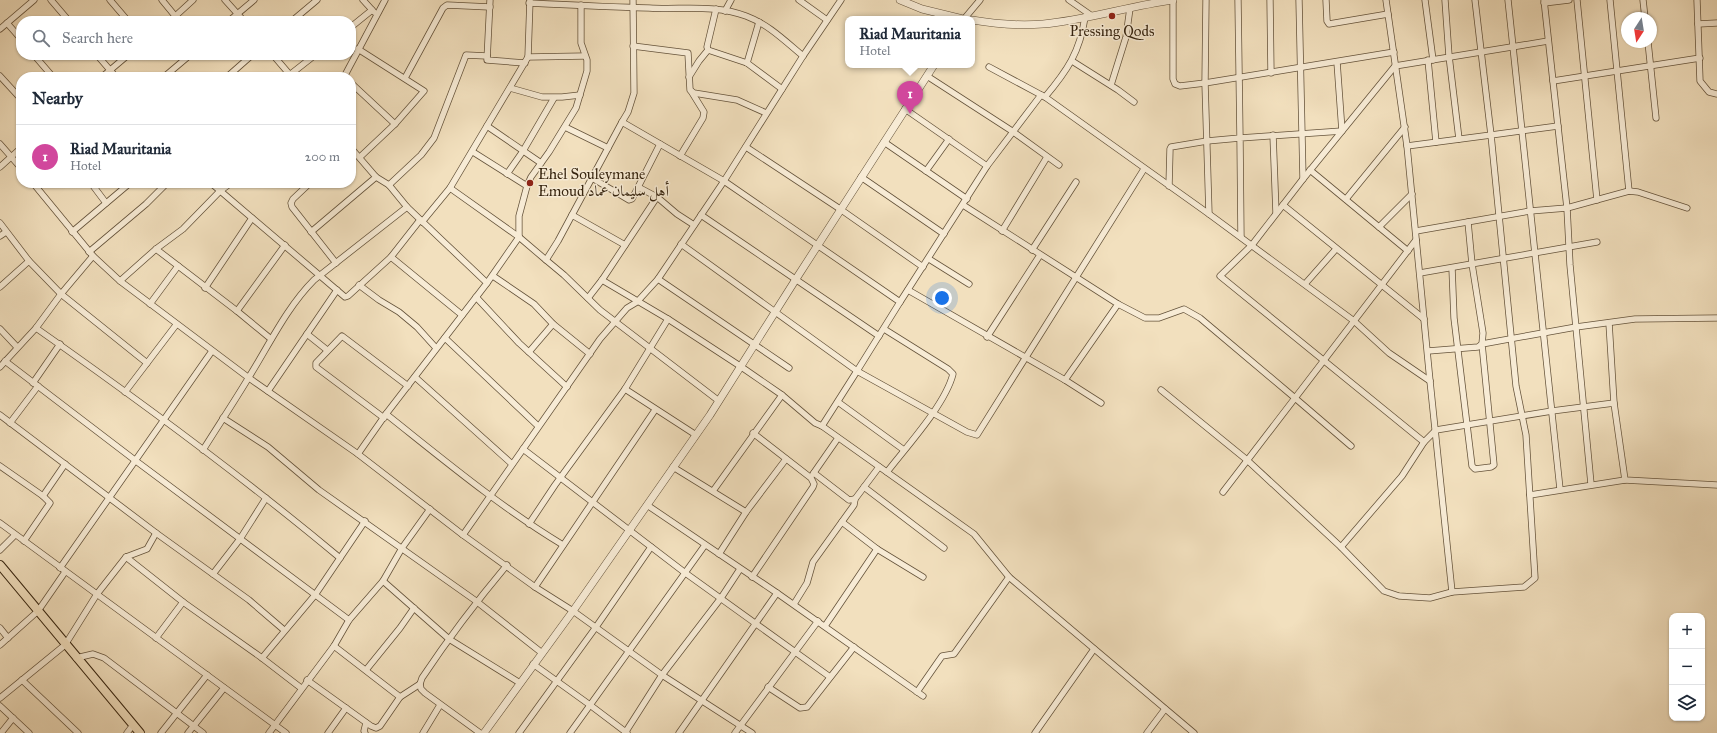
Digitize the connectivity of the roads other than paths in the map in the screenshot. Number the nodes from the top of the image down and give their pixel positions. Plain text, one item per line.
1 (34, 0) edge
2 (51, 0) edge
3 (110, 0) edge
4 (162, 0) edge
5 (193, 0) edge
6 (225, 0) edge
7 (254, 0) edge
8 (317, 0) edge
9 (362, 0) edge
10 (385, 0) edge
11 (490, 0) edge
12 (634, 0) edge
13 (731, 0) edge
14 (799, 0) edge
15 (841, 0) edge
16 (900, 0) edge
17 (980, 0) edge
18 (1069, 0) edge
19 (1173, 0) edge
20 (1206, 0) edge
21 (1238, 0) edge
22 (1270, 0) edge
23 (1299, 0) edge
24 (1326, 0) edge
25 (1386, 0) edge
26 (1425, 0) edge
27 (1445, 0) edge
28 (1475, 0) edge
29 (1508, 0) edge
30 (1569, 0) edge
31 (1577, 0) edge
32 (1610, 0) edge
33 (1644, 0) edge
34 (1697, 0) edge
35 (1154, 1) edge
36 (529, 2) edge
37 (1544, 2) edge
38 (581, 5) junction
39 (490, 7) junction
40 (633, 7) junction
41 (1130, 8) junction
42 (716, 9) junction
43 (372, 10) junction
44 (725, 11) junction
45 (1645, 12) edge
46 (238, 14) junction
47 (1388, 14) junction
48 (65, 16) edge
49 (124, 16) edge
50 (176, 16) joint
51 (235, 16) edge
52 (298, 16) edge
53 (376, 16) junction
54 (951, 16) edge
55 (966, 16) edge
56 (1088, 17) junction
57 (827, 20) junction
58 (975, 20) edge
59 (759, 22) junction
60 (7, 23) junction
61 (356, 23) edge
62 (1717, 23) edge
63 (1698, 24) junction
64 (0, 29) edge
65 (16, 34) edge
66 (1548, 41) junction
67 (633, 46) junction
68 (1513, 47) junction
69 (1648, 48) edge
70 (358, 49) junction
71 (708, 50) junction
72 (1394, 52) junction
73 (1480, 52) junction
74 (356, 53) edge
75 (487, 56) junction
76 (585, 56) junction
77 (803, 56) junction
78 (1449, 56) junction
79 (528, 57) junction
80 (1700, 58) junction
81 (38, 60) edge
82 (101, 60) edge
83 (122, 60) edge
84 (184, 60) edge
85 (246, 60) edge
86 (277, 60) edge
87 (309, 60) edge
88 (352, 60) edge
89 (1430, 60) junction
90 (1072, 61) junction
91 (1336, 62) junction
92 (525, 63) junction
93 (747, 63) junction
94 (1396, 66) junction
95 (989, 67) dead end
96 (1650, 67) junction
97 (932, 68) edge
98 (1300, 68) junction
99 (110, 70) junction
100 (49, 72) edge
101 (108, 72) edge
102 (170, 72) edge
103 (233, 72) edge
104 (287, 72) edge
105 (295, 72) edge
106 (346, 72) edge
107 (1618, 72) junction
108 (1271, 73) junction
109 (0, 76) edge
110 (927, 76) junction
111 (1586, 76) junction
112 (689, 77) junction
113 (405, 78) junction
114 (1238, 78) junction
115 (1553, 81) junction
116 (1205, 83) junction
117 (1111, 85) junction
118 (356, 88) edge
119 (510, 88) junction
120 (782, 89) junction
121 (690, 90) junction
122 (16, 94) edge
123 (1717, 94) edge
124 (580, 95) junction
125 (1043, 96) junction
126 (554, 98) junction
127 (1134, 102) dead end
128 (905, 109) junction
129 (766, 113) junction
130 (1656, 118) dead end
131 (622, 122) junction
132 (395, 124) junction
133 (487, 126) junction
134 (1558, 126) junction
135 (565, 127) junction
136 (1405, 127) junction
137 (1012, 131) junction
138 (1342, 131) junction
139 (1522, 131) junction
140 (1302, 133) junction
141 (1491, 134) junction
142 (1273, 135) junction
143 (1240, 138) junction
144 (949, 139) junction
145 (1459, 139) junction
146 (1207, 141) junction
147 (884, 142) junction
148 (1436, 142) junction
149 (0, 144) edge
150 (660, 144) junction
151 (1407, 146) junction
152 (746, 147) junction
153 (608, 148) junction
154 (523, 151) junction
155 (16, 152) edge
156 (473, 152) junction
157 (356, 153) edge
158 (11, 156) junction
159 (680, 156) junction
160 (360, 157) junction
161 (1047, 157) junction
162 (16, 162) edge
163 (541, 163) junction
164 (1059, 165) dead end
165 (987, 166) junction
166 (0, 167) edge
167 (1144, 169) junction
168 (1310, 170) junction
169 (926, 171) junction
170 (507, 174) junction
171 (376, 176) junction
172 (861, 177) junction
173 (592, 178) junction
174 (1302, 179) junction
175 (724, 181) junction
176 (1076, 182) dead end
177 (389, 185) junction
178 (527, 186) junction
179 (1169, 186) junction
180 (638, 187) junction
181 (37, 188) edge
182 (94, 188) edge
183 (124, 188) edge
184 (162, 188) edge
185 (217, 188) edge
186 (224, 188) edge
187 (304, 188) edge
188 (450, 188) junction
189 (220, 191) junction
190 (1629, 191) junction
191 (1412, 194) junction
192 (657, 197) junction
193 (967, 199) junction
194 (1346, 199) junction
195 (1598, 200) junction
196 (106, 203) junction
197 (963, 205) junction
198 (1283, 205) junction
199 (407, 208) junction
200 (1567, 208) junction
201 (1687, 208) dead end
202 (840, 209) junction
203 (1530, 211) junction
204 (1209, 214) junction
205 (1276, 214) junction
206 (572, 215) junction
207 (701, 215) junction
208 (1499, 217) junction
209 (252, 218) junction
210 (421, 221) junction
211 (1468, 222) junction
212 (0, 223) edge
213 (694, 225) junction
214 (1379, 227) junction
215 (1002, 231) junction
216 (1416, 231) junction
217 (6, 232) junction
218 (72, 232) junction
219 (310, 232) junction
220 (944, 234) junction
221 (0, 236) edge
222 (1241, 237) junction
223 (519, 238) junction
224 (1416, 240) junction
225 (1597, 242) dead end
226 (681, 244) junction
227 (284, 245) junction
228 (625, 245) junction
229 (817, 245) junction
230 (1252, 245) junction
231 (1569, 247) junction
232 (156, 249) junction
233 (1336, 249) junction
234 (1032, 250) junction
235 (1408, 251) junction
236 (1534, 253) junction
237 (91, 254) junction
238 (1040, 256) junction
239 (391, 257) junction
240 (1502, 258) junction
241 (929, 259) junction
242 (546, 260) junction
243 (29, 261) junction
244 (336, 263) junction
245 (1472, 264) junction
246 (178, 266) junction
247 (923, 268) junction
248 (1452, 268) junction
249 (320, 274) junction
250 (1420, 274) junction
251 (492, 276) junction
252 (1076, 278) junction
253 (658, 279) junction
254 (796, 279) junction
255 (602, 280) junction
256 (120, 281) junction
257 (487, 283) junction
258 (969, 284) dead end
259 (1305, 284) junction
260 (359, 285) junction
261 (1381, 286) junction
262 (0, 288) edge
263 (206, 288) junction
264 (337, 290) junction
265 (908, 290) junction
266 (61, 294) junction
267 (476, 297) junction
268 (588, 298) junction
269 (637, 302) junction
270 (900, 302) junction
271 (150, 304) junction
272 (1118, 304) junction
273 (237, 311) junction
274 (775, 312) junction
275 (462, 315) junction
276 (1717, 318) edge
277 (668, 319) junction
278 (1424, 319) junction
279 (1354, 321) junction
280 (615, 322) junction
281 (1609, 322) junction
282 (553, 324) junction
283 (176, 325) junction
284 (1576, 327) junction
285 (36, 328) junction
286 (0, 329) edge
287 (884, 329) junction
288 (1544, 333) junction
289 (307, 334) junction
290 (880, 336) junction
291 (988, 336) junction
292 (445, 338) junction
293 (271, 339) junction
294 (1511, 339) junction
295 (60, 344) junction
296 (754, 344) junction
297 (1482, 344) junction
298 (16, 348) junction
299 (436, 348) junction
300 (650, 348) junction
301 (1458, 348) junction
302 (327, 350) junction
303 (212, 351) junction
304 (1428, 351) junction
305 (529, 352) junction
306 (590, 354) junction
307 (1024, 358) junction
308 (1324, 360) junction
309 (5, 361) junction
310 (147, 363) junction
311 (0, 366) edge
312 (740, 366) junction
313 (789, 368) dead end
314 (857, 371) junction
315 (414, 377) junction
316 (249, 378) junction
317 (1065, 380) junction
318 (1430, 381) junction
319 (35, 385) junction
320 (408, 386) junction
321 (567, 388) junction
322 (625, 389) junction
323 (1161, 390) dead end
324 (268, 391) junction
325 (125, 392) junction
326 (782, 395) junction
327 (1295, 398) junction
328 (719, 401) junction
329 (838, 402) junction
330 (1614, 403) junction
331 (1101, 404) dead end
332 (1584, 406) junction
333 (655, 410) junction
334 (1552, 411) junction
335 (933, 413) junction
336 (0, 415) edge
337 (1522, 415) junction
338 (385, 416) junction
339 (223, 418) junction
340 (164, 420) junction
341 (1489, 421) junction
342 (10, 423) junction
343 (538, 426) junction
344 (822, 426) junction
345 (1467, 426) junction
346 (1436, 430) junction
347 (753, 433) junction
348 (696, 435) junction
349 (838, 438) junction
350 (1424, 442) junction
351 (1351, 446) dead end
352 (523, 449) junction
353 (203, 450) junction
354 (904, 450) junction
355 (358, 454) junction
356 (786, 459) junction
357 (1247, 460) junction
358 (136, 461) junction
359 (65, 464) junction
360 (512, 464) junction
361 (674, 467) junction
362 (879, 467) junction
363 (2, 468) edge
364 (886, 472) junction
365 (0, 475) edge
366 (812, 475) junction
367 (560, 478) junction
368 (1625, 480) junction
369 (1591, 484) junction
370 (1717, 485) edge
371 (864, 487) junction
372 (1560, 489) junction
373 (713, 491) junction
374 (1222, 492) dead end
375 (1530, 495) junction
376 (43, 496) junction
377 (489, 496) junction
378 (266, 498) junction
379 (110, 499) junction
380 (855, 499) junction
381 (592, 502) junction
382 (647, 505) junction
383 (430, 509) junction
384 (746, 512) junction
385 (365, 521) junction
386 (842, 522) junction
387 (0, 523) edge
388 (529, 524) junction
389 (628, 530) junction
390 (156, 533) junction
391 (463, 534) junction
392 (15, 535) junction
393 (240, 538) junction
394 (24, 541) junction
395 (563, 545) junction
396 (705, 545) junction
397 (1341, 547) junction
398 (402, 548) junction
399 (651, 548) junction
400 (944, 548) dead end
401 (877, 549) junction
402 (0, 550) edge
403 (719, 554) junction
404 (126, 557) junction
405 (340, 558) junction
406 (0, 565) edge
407 (507, 565) junction
408 (740, 569) junction
409 (63, 570) junction
410 (684, 572) junction
411 (213, 574) junction
412 (752, 577) junction
413 (922, 577) dead end
414 (1009, 577) junction
415 (383, 581) junction
416 (535, 587) junction
417 (1452, 592) junction
418 (777, 593) junction
419 (97, 594) junction
420 (315, 595) junction
421 (721, 598) junction
422 (183, 602) junction
423 (476, 602) junction
424 (794, 604) junction
425 (414, 608) junction
426 (38, 611) junction
427 (573, 611) junction
428 (349, 620) junction
429 (818, 621) junction
430 (756, 624) junction
431 (825, 626) junction
432 (596, 627) junction
433 (0, 628) edge
434 (284, 630) junction
435 (8, 638) junction
436 (156, 638) junction
437 (449, 639) junction
438 (0, 645) edge
439 (65, 645) junction
440 (334, 646) junction
441 (854, 647) junction
442 (1094, 648) junction
443 (629, 651) junction
444 (542, 653) junction
445 (796, 653) junction
446 (76, 658) junction
447 (262, 658) junction
448 (533, 664) junction
449 (366, 670) junction
450 (207, 675) junction
451 (662, 675) junction
452 (830, 677) junction
453 (22, 680) junction
454 (308, 680) junction
455 (557, 681) junction
456 (520, 683) junction
457 (420, 684) junction
458 (224, 688) junction
459 (301, 688) junction
460 (768, 688) junction
461 (917, 692) junction
462 (923, 696) dead end
463 (400, 697) junction
464 (0, 698) edge
465 (702, 701) junction
466 (440, 704) junction
467 (590, 705) junction
468 (0, 706) edge
469 (346, 708) junction
470 (1165, 708) junction
471 (176, 713) junction
472 (13, 718) junction
473 (366, 723) junction
474 (133, 725) junction
475 (275, 725) junction
476 (741, 725) junction
477 (194, 726) junction
478 (1, 733) edge
479 (29, 733) edge
480 (78, 733) edge
481 (127, 733) edge
482 (140, 733) edge
483 (161, 733) edge
484 (188, 733) edge
485 (203, 733) edge
486 (269, 733) edge
487 (286, 733) edge
488 (328, 733) edge
489 (365, 733) edge
490 (423, 733) edge
491 (480, 733) edge
492 (484, 733) edge
493 (519, 733) edge
494 (570, 733) edge
495 (626, 733) edge
496 (679, 733) edge
497 (735, 733) edge
498 (752, 733) edge
499 (1035, 733) edge
500 (1148, 733) edge
501 (1194, 733) edge

1 - 60 street
2 - 48 street
3 - 49 street
4 - 50 street
5 - 50 street
6 - 46 street
7 - 46 street
8 - 52 street
9 - 43 street
10 - 53 street
11 - 39 street
12 - 40 street
13 - 44 street
14 - 57 street
15 - 57 street
16 - 54 street
17 - 55 street
18 - 56 street
19 - 35 street
19 - 116 street
20 - 116 street
21 - 114 street
22 - 108 street
23 - 98 street
24 - 47 street
25 - 47 street
26 - 89 street
27 - 78 street
28 - 73 street
29 - 68 street
30 - 37 street
31 - 111 street
32 - 107 street
33 - 45 street
34 - 63 street
35 - 41 street
36 - 38 street
36 - 79 street
37 - 66 street
38 - 40 street
38 - 76 street
39 - 75 street
39 - 113 street
40 - 42 street
40 - 67 street
41 - 56 street
41 - 117 street
42 - 44 street
42 - 71 street
43 - 53 street
43 - 61 street
44 - 59 street
46 - 51 street
47 - 72 street
53 - 70 street
56 - 58 street
56 - 90 street
57 - 77 street
59 - 77 street
59 - 93 street
60 - 64 street
60 - 65 street
62 - 63 street
63 - 80 street
66 - 68 street
66 - 115 street
67 - 112 street
67 - 131 street
68 - 73 street
68 - 139 street
69 - 96 street
70 - 74 street
70 - 113 street
71 - 93 street
71 - 112 street
72 - 91 street
72 - 94 street
73 - 78 street
73 - 141 street
75 - 92 street
75 - 177 street
76 - 79 street
76 - 124 street
77 - 120 street
78 - 89 street
78 - 145 street
79 - 92 street
80 - 96 street
80 - 123 street
81 - 100 street
82 - 99 street
83 - 99 street
84 - 102 street
85 - 103 street
86 - 104 street
87 - 105 street
88 - 106 street
89 - 94 street
89 - 148 street
90 - 117 street
90 - 125 street
91 - 98 street
91 - 138 street
92 - 119 street
93 - 120 street
94 - 136 street
94 - 138 street
95 - 125 street
96 - 107 street
96 - 130 street
97 - 110 street
98 - 108 street
98 - 140 street
99 - 101 street
107 - 111 street
107 - 190 street
108 - 114 street
109 - 122 street
110 - 128 street
110 - 137 street
111 - 115 street
111 - 195 street
112 - 121 street
113 - 132 street
114 - 116 street
114 - 143 street
115 - 134 street
116 - 146 street
117 - 127 street
118 - 132 street
119 - 126 street
119 - 133 street
120 - 129 street
121 - 129 street
121 - 159 street
124 - 126 street
124 - 135 street
125 - 137 street
125 - 167 street
126 - 154 street
128 - 144 street
128 - 147 street
129 - 152 street
131 - 150 street
131 - 153 street
132 - 160 street
133 - 154 street
133 - 156 street
134 - 139 street
134 - 200 street
135 - 153 street
135 - 163 street
136 - 151 street
136 - 194 street
137 - 161 street
137 - 165 street
138 - 140 street
138 - 168 street
139 - 141 street
139 - 203 street
140 - 142 street
140 - 174 street
141 - 145 street
141 - 208 street
142 - 143 street
142 - 205 street
143 - 146 street
143 - 222 street
144 - 165 street
144 - 169 street
145 - 148 street
146 - 179 street
146 - 204 street
147 - 169 street
147 - 172 street
148 - 151 street
149 - 158 street
150 - 159 street
150 - 180 street
151 - 191 street
152 - 175 street
152 - 202 street
153 - 173 street
154 - 163 street
154 - 170 street
155 - 158 street
156 - 170 street
156 - 188 street
157 - 160 street
158 - 162 street
158 - 166 street
159 - 175 street
160 - 171 street
161 - 164 street
161 - 215 street
163 - 178 street
165 - 193 street
167 - 179 street
167 - 252 street
168 - 174 street
168 - 194 street
169 - 193 street
170 - 178 street
171 - 177 street
171 - 219 street
172 - 202 street
172 - 220 street
173 - 180 street
173 - 206 street
174 - 198 street
175 - 207 street
175 - 229 street
176 - 234 street
177 - 199 street
178 - 223 street
179 - 204 street
180 - 192 street
181 - 218 street
182 - 196 street
183 - 196 street
184 - 237 street
185 - 189 street
186 - 189 street
187 - 219 street
188 - 210 street
188 - 223 street
189 - 209 street
189 - 232 street
190 - 195 street
190 - 201 street
191 - 214 street
191 - 216 street
192 - 213 street
192 - 228 street
193 - 197 street
194 - 214 street
195 - 200 street
196 - 218 street
197 - 215 street
197 - 220 street
198 - 205 street
198 - 233 street
199 - 210 street
199 - 244 street
200 - 203 street
200 - 231 street
202 - 229 street
202 - 247 street
203 - 208 street
203 - 236 street
204 - 222 street
205 - 230 street
206 - 228 street
206 - 242 street
207 - 213 street
207 - 254 street
208 - 211 street
208 - 240 street
209 - 227 street
209 - 263 street
210 - 239 street
210 - 257 street
211 - 216 street
211 - 245 street
212 - 217 street
213 - 226 street
214 - 235 street
215 - 234 street
216 - 224 street
217 - 221 street
217 - 243 street
218 - 237 street
219 - 244 street
220 - 241 street
222 - 230 street
223 - 242 street
223 - 251 street
224 - 235 street
224 - 250 street
225 - 231 street
226 - 253 street
226 - 274 street
227 - 249 street
227 - 273 street
228 - 255 street
229 - 254 street
229 - 270 street
230 - 259 street
230 - 308 street
231 - 236 street
231 - 284 street
232 - 246 street
232 - 256 street
233 - 259 street
233 - 261 street
234 - 238 street
235 - 261 street
236 - 240 street
236 - 288 street
237 - 256 street
237 - 266 street
238 - 252 street
238 - 291 street
239 - 260 street
239 - 275 street
240 - 245 street
240 - 294 street
241 - 247 street
241 - 258 street
242 - 268 street
243 - 262 street
243 - 266 street
244 - 249 street
245 - 248 street
245 - 297 street
246 - 263 street
246 - 271 street
247 - 265 street
248 - 250 street
248 - 301 street
249 - 264 street
249 - 293 street
250 - 278 street
251 - 257 street
251 - 282 street
252 - 272 street
252 - 307 street
253 - 269 street
253 - 296 street
254 - 274 street
254 - 290 street
255 - 268 street
255 - 269 street
256 - 271 street
257 - 267 street
259 - 279 street
260 - 264 street
260 - 299 street
261 - 278 street
261 - 279 street
263 - 273 street
264 - 289 street
265 - 270 street
265 - 291 street
266 - 285 street
266 - 310 street
267 - 275 street
267 - 305 street
268 - 280 street
269 - 277 street
269 - 280 street
270 - 287 street
271 - 283 street
272 - 317 street
272 - 327 street
273 - 293 street
274 - 296 street
274 - 314 street
275 - 292 street
276 - 281 street
277 - 300 street
277 - 312 street
278 - 304 street
279 - 308 street
279 - 318 street
280 - 300 street
280 - 306 street
281 - 284 street
281 - 330 street
282 - 305 street
282 - 306 street
283 - 303 street
283 - 310 street
284 - 288 street
284 - 332 street
285 - 295 street
285 - 298 street
286 - 298 street
287 - 290 street
287 - 335 street
288 - 294 street
288 - 334 street
289 - 302 street
289 - 324 street
290 - 314 street
291 - 307 street
292 - 299 street
292 - 343 street
293 - 316 street
294 - 297 street
294 - 337 street
295 - 319 street
295 - 325 street
296 - 312 street
296 - 313 street
297 - 301 street
297 - 341 street
298 - 309 street
299 - 315 street
300 - 322 street
300 - 328 street
301 - 304 street
301 - 345 street
302 - 320 street
302 - 338 street
303 - 316 street
303 - 340 street
304 - 318 street
305 - 321 street
306 - 321 street
307 - 317 street
307 - 335 street
308 - 327 street
308 - 350 street
309 - 311 street
309 - 319 street
310 - 325 street
312 - 326 street
312 - 328 street
314 - 329 street
314 - 335 street
315 - 320 street
315 - 360 street
316 - 324 street
316 - 339 street
317 - 331 street
318 - 346 street
319 - 342 street
319 - 358 street
320 - 338 street
321 - 343 street
322 - 333 street
322 - 367 street
323 - 357 street
324 - 355 street
325 - 340 street
326 - 344 street
326 - 347 street
327 - 351 street
327 - 357 street
328 - 348 street
329 - 344 street
329 - 354 street
330 - 332 street
330 - 368 street
332 - 334 street
332 - 369 street
333 - 348 street
333 - 381 street
334 - 337 street
334 - 372 street
335 - 354 street
336 - 342 street
337 - 341 street
337 - 375 street
338 - 355 street
338 - 377 street
339 - 353 street
339 - 385 street
340 - 353 street
340 - 358 street
341 - 345 street
341 - 345 street
342 - 359 street
343 - 352 street
344 - 349 street
345 - 346 street
346 - 350 street
346 - 417 street
347 - 356 street
347 - 373 street
348 - 361 street
349 - 362 street
349 - 366 street
350 - 397 street
352 - 360 street
352 - 367 street
353 - 378 street
354 - 364 street
355 - 383 street
356 - 366 street
356 - 384 street
357 - 374 street
357 - 397 street
358 - 379 street
358 - 393 street
359 - 376 street
359 - 379 street
360 - 377 street
361 - 373 street
361 - 382 street
362 - 364 street
362 - 371 street
363 - 365 street
363 - 376 street
364 - 414 street
366 - 380 street
366 - 412 street
367 - 381 street
367 - 388 street
368 - 369 street
368 - 370 street
369 - 372 street
371 - 380 street
371 - 400 street
372 - 375 street
373 - 384 street
375 - 417 street
376 - 394 street
377 - 388 street
377 - 391 street
378 - 393 street
378 - 405 street
379 - 390 street
379 - 409 street
380 - 386 street
381 - 389 street
381 - 395 street
382 - 389 street
382 - 396 street
383 - 391 street
383 - 398 street
384 - 403 street
385 - 398 street
385 - 405 street
386 - 401 street
386 - 424 street
387 - 392 street
388 - 395 street
389 - 399 street
389 - 427 street
390 - 404 street
390 - 411 street
391 - 407 street
392 - 394 street
392 - 402 street
393 - 411 street
393 - 420 street
394 - 409 street
395 - 416 street
396 - 403 street
396 - 410 street
397 - 417 street
398 - 415 street
398 - 423 street
399 - 410 street
399 - 432 street
401 - 413 street
401 - 431 street
403 - 408 street
404 - 419 street
404 - 422 street
405 - 420 street
406 - 426 main road
407 - 416 street
407 - 423 street
408 - 412 street
408 - 421 street
409 - 419 street
409 - 426 street
410 - 421 street
410 - 443 street
411 - 434 street
412 - 418 street
414 - 442 street
414 - 461 street
415 - 425 street
415 - 428 street
416 - 427 street
418 - 424 street
418 - 430 street
419 - 436 street
419 - 439 street
420 - 428 street
420 - 434 street
421 - 430 street
421 - 451 street
422 - 436 street
422 - 447 street
423 - 437 street
423 - 444 street
424 - 429 street
425 - 437 street
425 - 449 street
426 - 435 street
426 - 439 main road
427 - 432 street
427 - 444 street
428 - 440 street
429 - 431 street
429 - 445 street
430 - 445 street
430 - 465 street
431 - 441 street
432 - 443 street
432 - 455 street
433 - 435 street
434 - 447 street
435 - 438 street
436 - 450 street
437 - 456 street
437 - 457 street
439 - 446 main road
439 - 453 street
440 - 449 street
440 - 454 street
441 - 452 street
441 - 461 street
442 - 470 street
442 - 499 street
443 - 451 street
443 - 467 street
444 - 448 street
445 - 452 street
445 - 460 street
446 - 471 street
446 - 474 main road
447 - 459 street
448 - 455 street
448 - 456 street
449 - 463 street
450 - 458 street
450 - 471 street
451 - 465 street
451 - 495 street
452 - 460 street
453 - 464 street
453 - 480 street
454 - 459 street
454 - 469 street
455 - 467 street
455 - 493 street
456 - 492 street
457 - 463 street
457 - 466 street
458 - 475 street
458 - 477 street
459 - 475 street
460 - 476 street
461 - 462 street
463 - 473 street
465 - 476 street
465 - 496 street
466 - 490 street
466 - 491 street
467 - 494 street
467 - 495 street
468 - 472 street
469 - 473 street
469 - 488 street
470 - 500 street
470 - 501 street
471 - 477 street
471 - 483 street
472 - 478 street
472 - 479 street
473 - 489 street
474 - 481 street
474 - 482 main road
475 - 486 street
475 - 487 street
476 - 497 street
476 - 498 street
477 - 484 street
477 - 485 street

